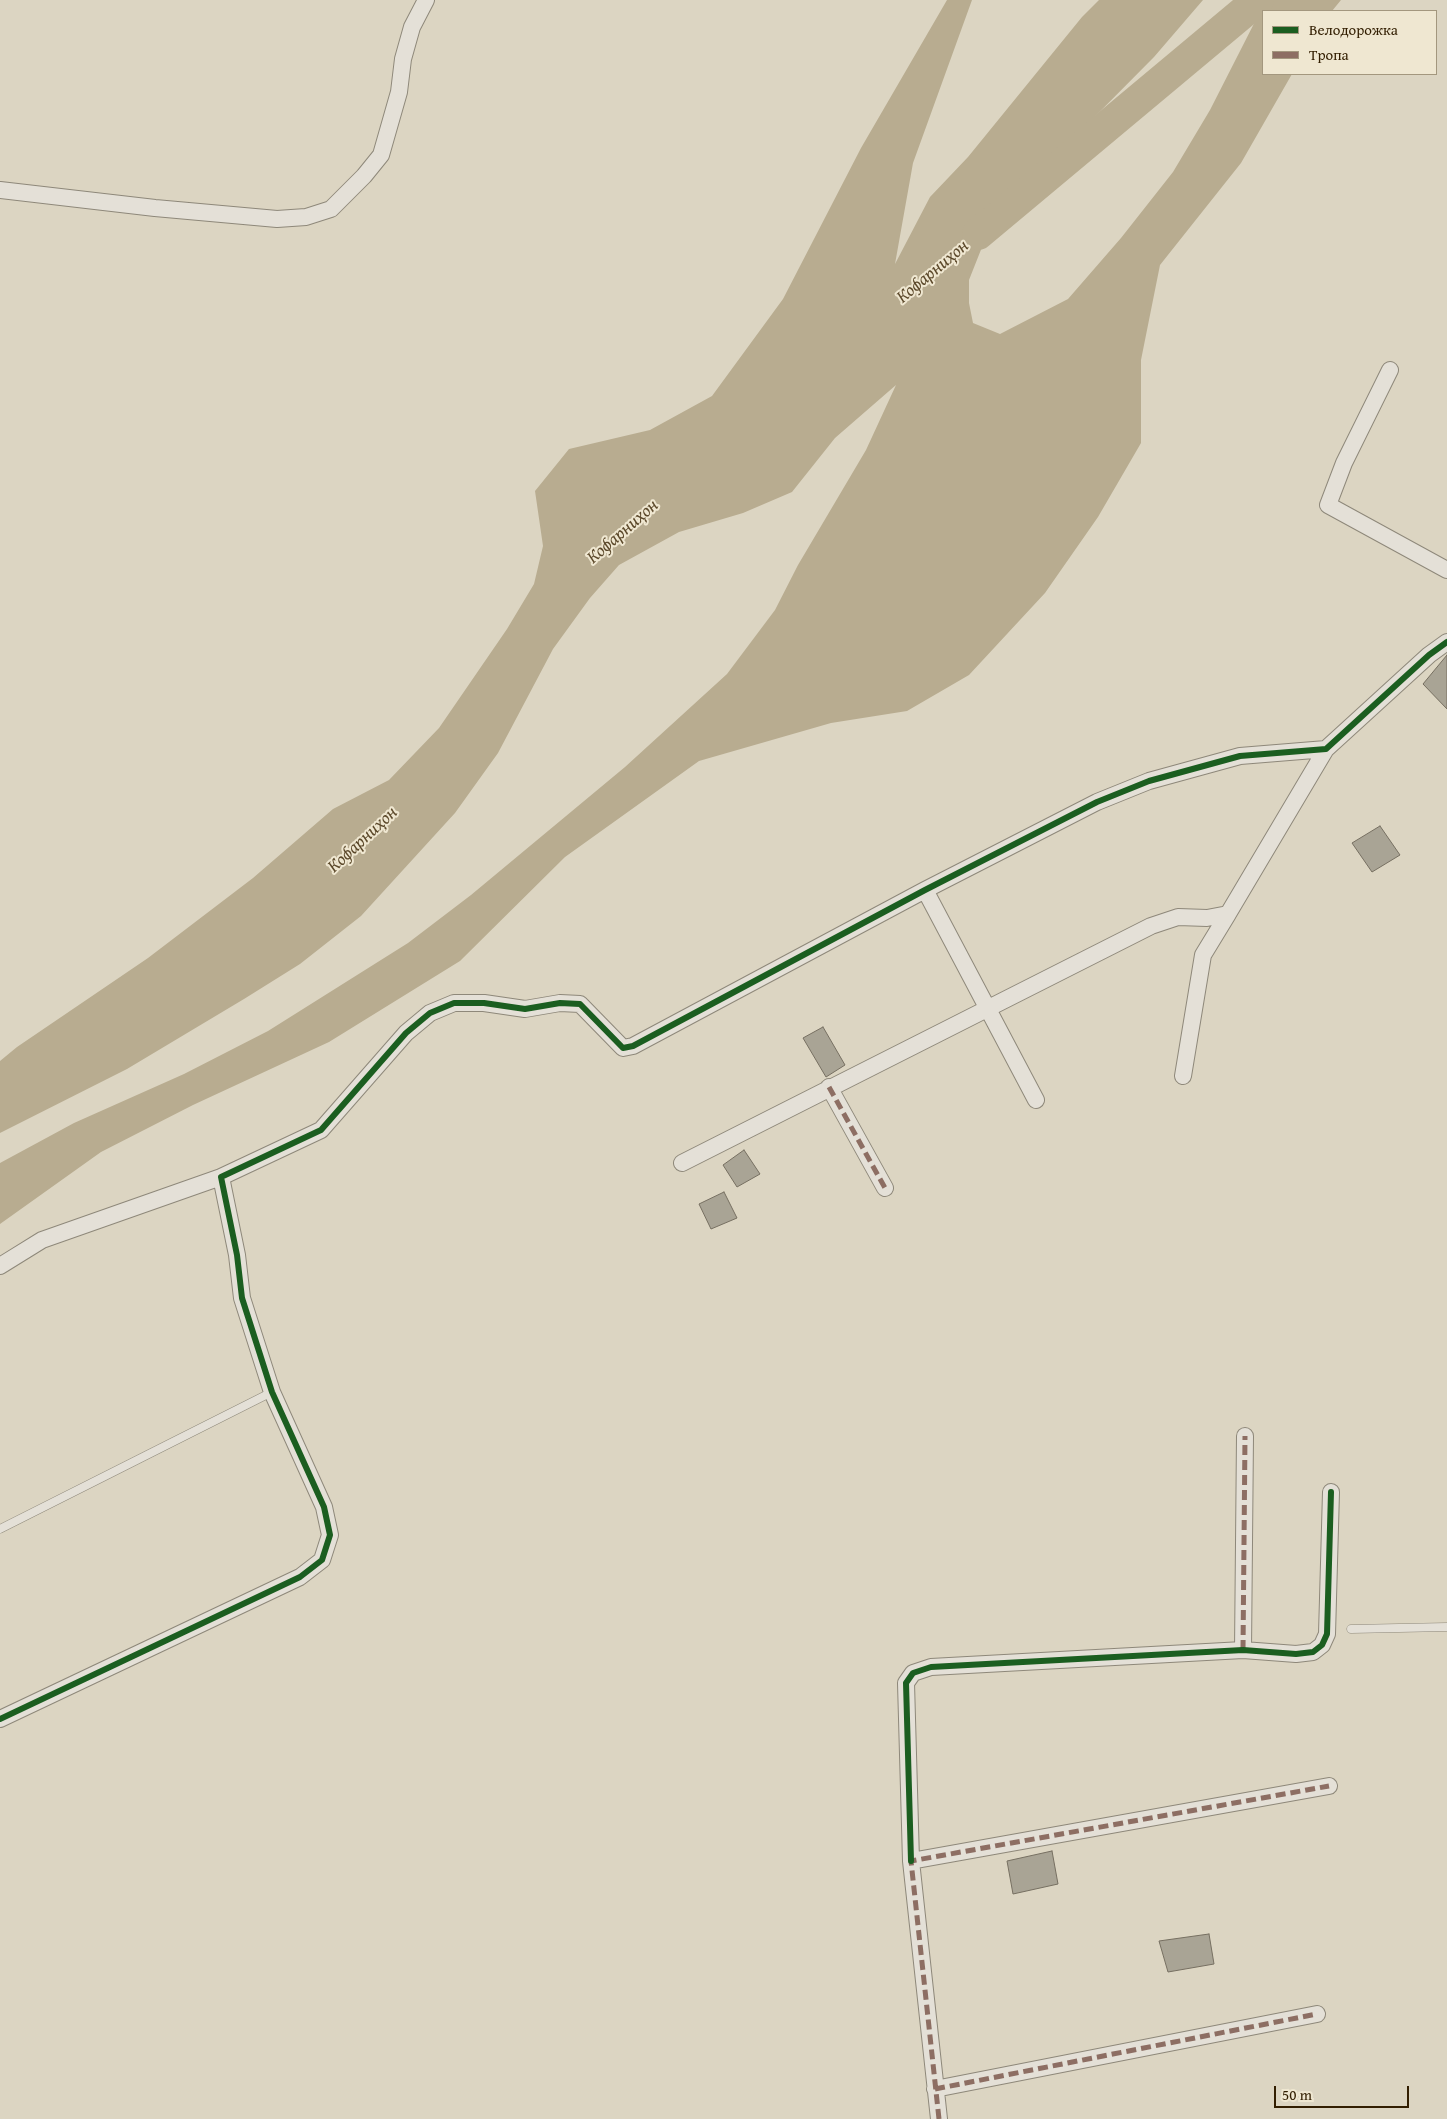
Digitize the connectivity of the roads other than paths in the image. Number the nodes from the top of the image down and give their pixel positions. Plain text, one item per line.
1 (426, 0) edge
2 (0, 190) edge
3 (1390, 370) dead end
4 (1445, 565) edge
5 (1447, 642) edge
6 (1326, 749) junction
7 (925, 890) junction
8 (1228, 914) junction
9 (986, 1008) junction
10 (1183, 1076) dead end
11 (829, 1087) junction
12 (1036, 1100) dead end
13 (682, 1163) dead end
14 (221, 1177) junction
15 (885, 1188) dead end
16 (0, 1266) edge
17 (272, 1392) junction
18 (1245, 1436) dead end
19 (1331, 1492) dead end
20 (0, 1529) edge
21 (1447, 1627) edge
22 (1351, 1629) dead end
23 (1243, 1650) junction
24 (0, 1719) edge
25 (1329, 1786) dead end
26 (911, 1861) junction
27 (1317, 2014) dead end
28 (935, 2089) junction
29 (939, 2119) edge

1 - 2 street
3 - 4 street
5 - 6 street
6 - 7 street
6 - 8 street
7 - 9 street
7 - 14 street
8 - 9 street
8 - 10 street
9 - 11 street
9 - 12 street
11 - 13 street
11 - 15 street
14 - 16 street
14 - 17 street
17 - 20 lane
17 - 24 street
18 - 23 street
19 - 23 street
21 - 22 lane
23 - 26 street
25 - 26 street
26 - 28 street
27 - 28 street
28 - 29 street

